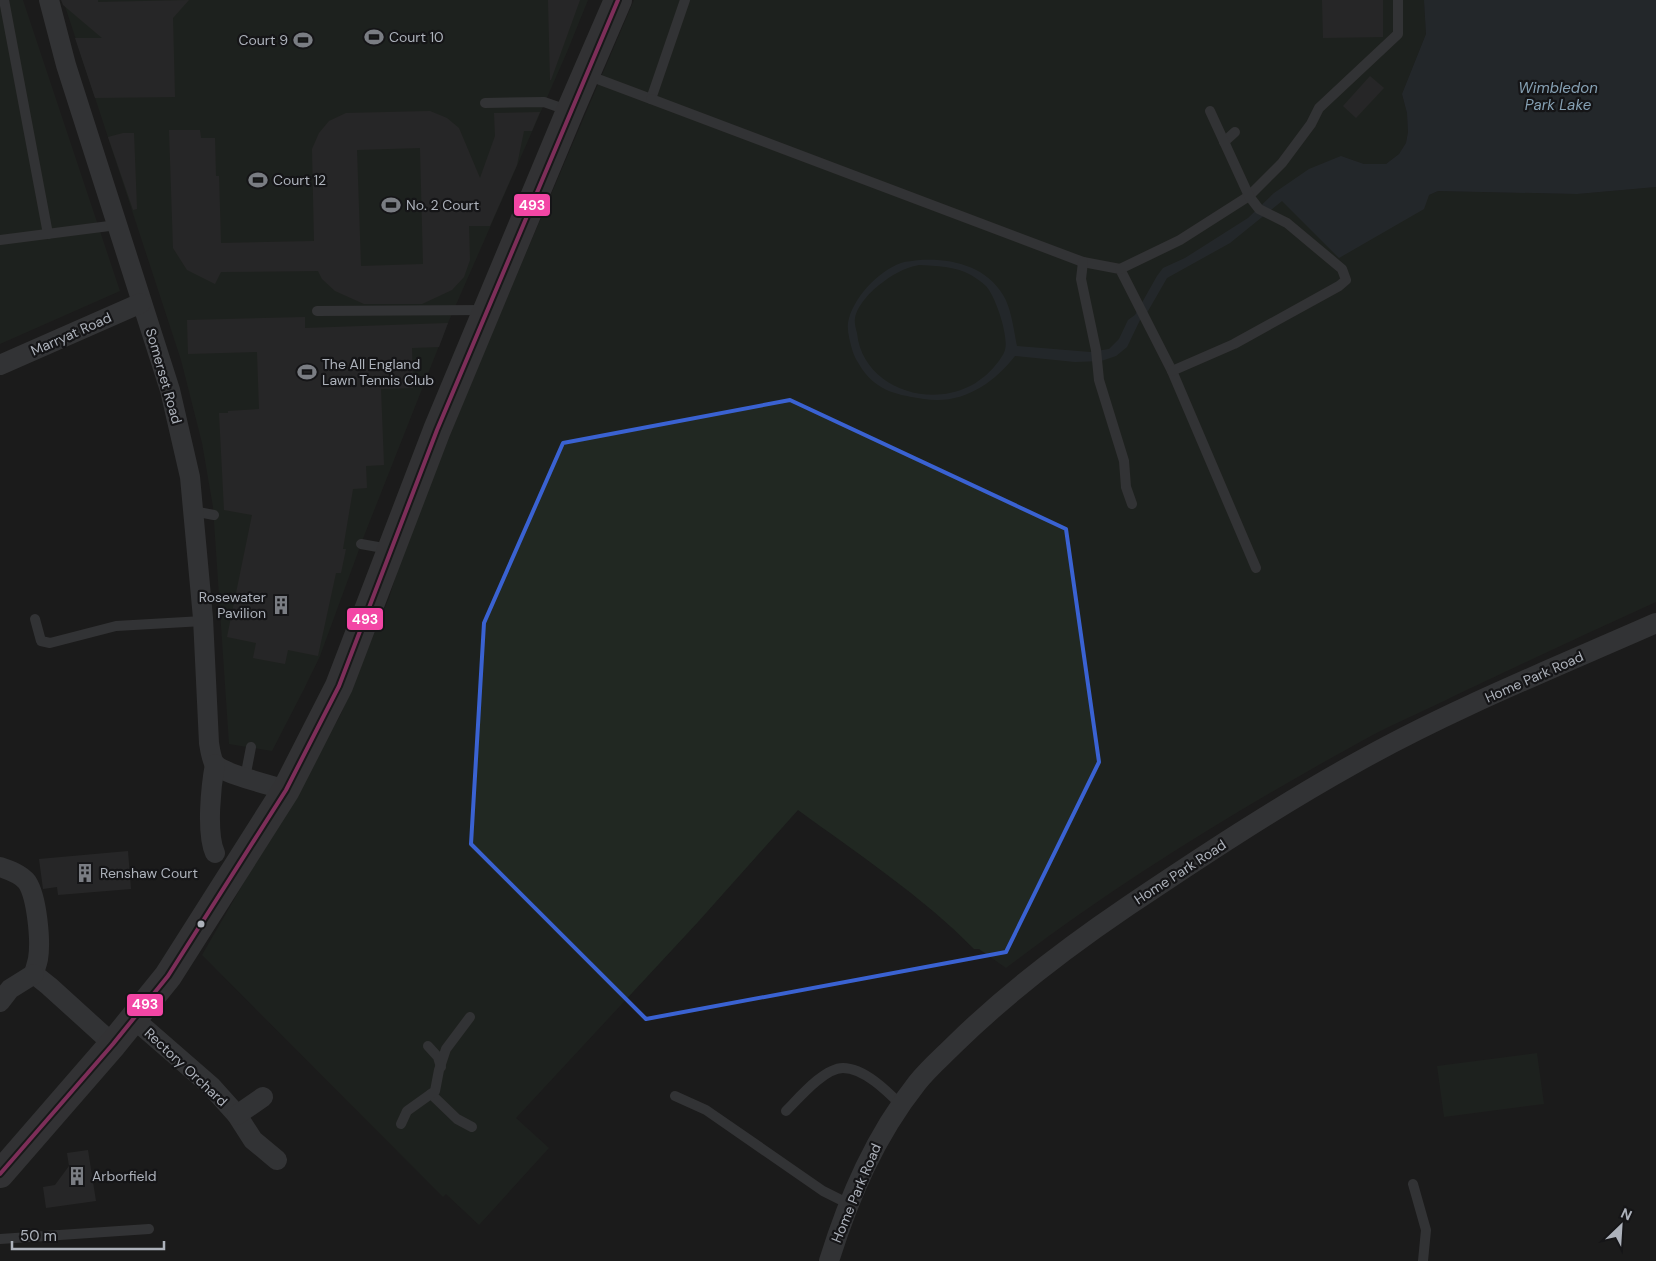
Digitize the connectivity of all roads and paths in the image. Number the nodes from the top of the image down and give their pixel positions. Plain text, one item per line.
1 (4, 0) edge
2 (49, 0) edge
3 (618, 0) edge
4 (684, 0) edge
5 (1398, 0) edge
6 (586, 75) junction
7 (651, 99) junction
8 (485, 103) dead end
9 (570, 111) junction
10 (1210, 111) dead end
11 (1235, 132) dead end
12 (1224, 142) junction
13 (1249, 196) junction
14 (117, 225) junction
15 (48, 234) junction
16 (0, 240) edge
17 (1083, 262) junction
18 (1120, 269) junction
19 (141, 303) junction
20 (487, 310) junction
21 (316, 311) dead end
22 (0, 365) edge
23 (1172, 371) junction
24 (1132, 504) dead end
25 (193, 511) junction
26 (214, 515) dead end
27 (361, 544) dead end
28 (391, 550) junction
29 (1256, 568) dead end
30 (35, 619) dead end
31 (203, 621) junction
32 (1656, 623) edge
33 (251, 747) dead end
34 (215, 764) junction
35 (245, 778) junction
36 (286, 790) junction
37 (216, 854) dead end
38 (0, 867) edge
39 (34, 974) junction
40 (0, 1002) edge
41 (470, 1017) dead end
42 (134, 1019) junction
43 (113, 1044) junction
44 (428, 1046) dead end
45 (440, 1067) junction
46 (431, 1094) junction
47 (675, 1096) dead end
48 (263, 1097) dead end
49 (901, 1105) junction
50 (786, 1111) dead end
51 (237, 1115) junction
52 (400, 1124) dead end
53 (472, 1127) dead end
54 (278, 1160) dead end
55 (0, 1174) edge
56 (1413, 1184) dead end
57 (849, 1204) junction
58 (148, 1229) dead end
59 (0, 1239) edge
60 (829, 1261) edge
61 (1423, 1261) edge

1 - 15 lane
2 - 14 street, Somerset Road
3 - 6 street
4 - 7 lane
5 - 13 lane
6 - 7 lane
6 - 9 street
7 - 17 lane
8 - 9 lane
9 - 20 street
10 - 12 lane
11 - 12 lane
12 - 13 lane
13 - 18 lane
13 - 23 lane
14 - 15 lane
14 - 19 street, Somerset Road
15 - 16 lane
17 - 18 lane
17 - 24 lane
18 - 23 lane
19 - 22 street, Marryat Road
19 - 25 street, Somerset Road
20 - 21 lane
20 - 28 street
23 - 29 lane
25 - 26 lane
25 - 31 street, Somerset Road
27 - 28 lane
28 - 36 street
30 - 31 lane
31 - 34 street, Somerset Road
32 - 49 street, Home Park Road
33 - 35 lane
34 - 35 street
34 - 37 street, Somerset Road
35 - 36 street
36 - 42 street
38 - 39 street
39 - 40 street
39 - 43 street
41 - 45 lane
42 - 43 street
42 - 51 street, Rectory Orchard
43 - 55 street
44 - 45 lane
45 - 46 lane
46 - 52 lane
46 - 53 lane
47 - 57 lane
48 - 51 street, Rectory Orchard
49 - 50 lane
49 - 57 street, Home Park Road
51 - 54 street, Rectory Orchard
56 - 61 lane
57 - 60 street, Home Park Road
58 - 59 lane

